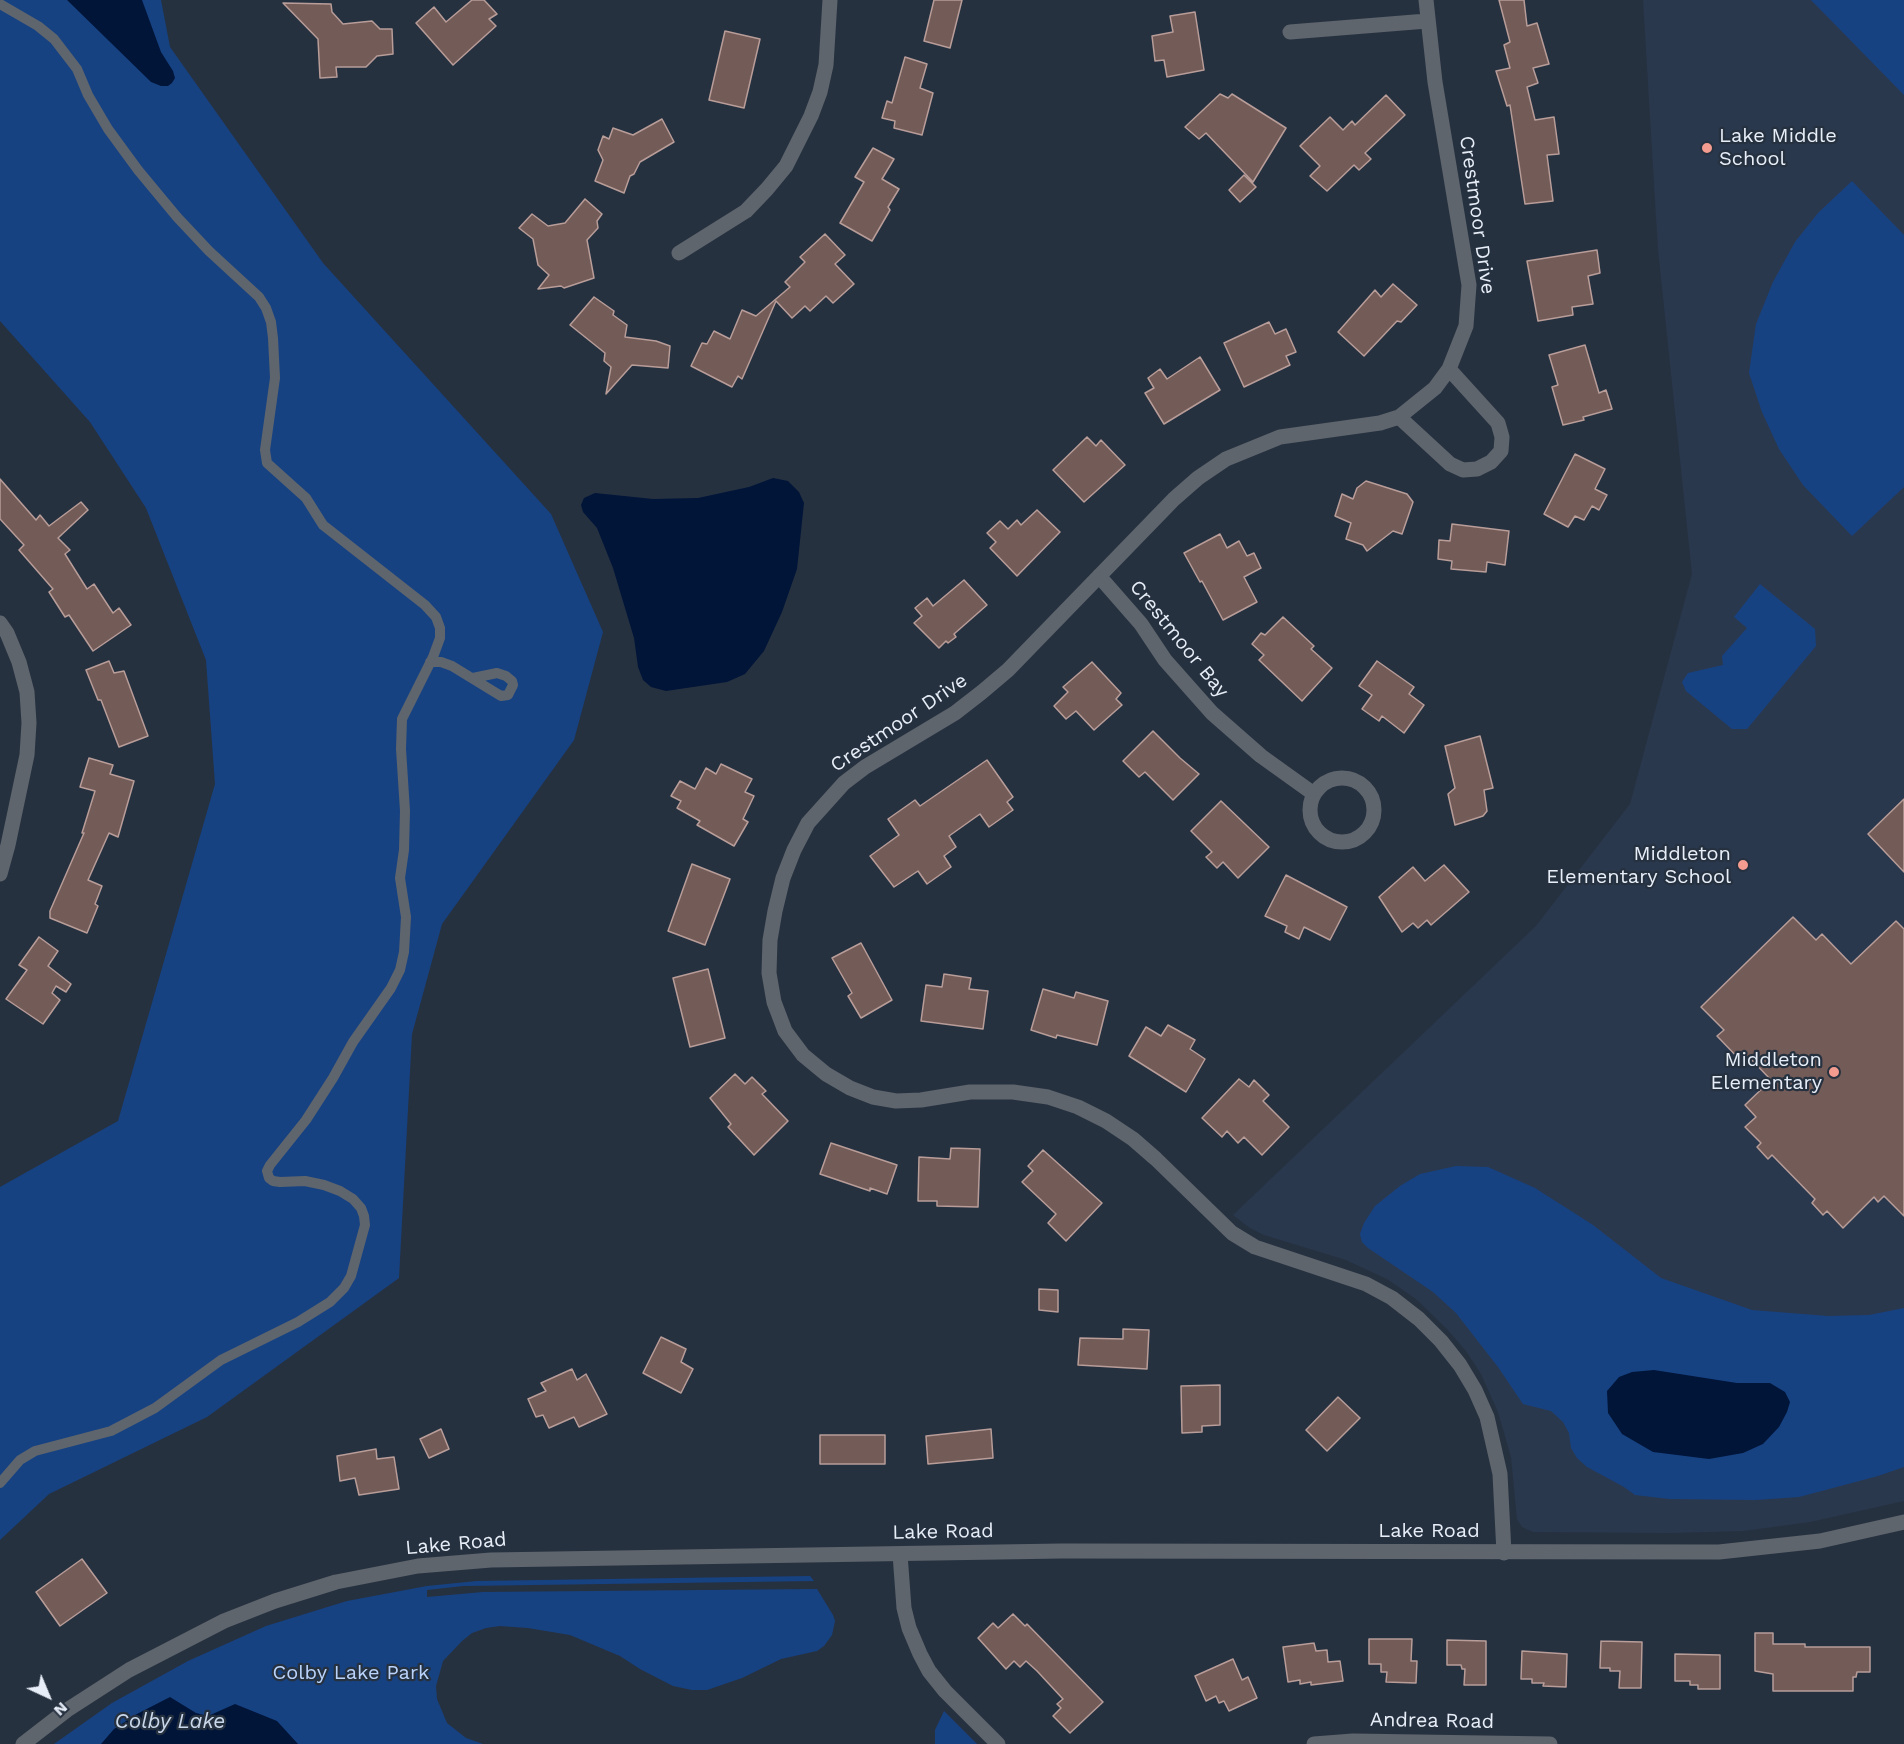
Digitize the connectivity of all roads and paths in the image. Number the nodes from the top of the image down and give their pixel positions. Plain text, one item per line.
1 (830, 0) edge
2 (1426, 0) edge
3 (0, 4) edge
4 (1427, 21) junction
5 (1290, 32) dead end
6 (679, 254) dead end
7 (1449, 369) junction
8 (1399, 417) junction
9 (1099, 576) junction
10 (0, 623) edge
11 (430, 662) junction
12 (473, 678) dead end
13 (1314, 794) junction
14 (0, 874) edge
15 (0, 1483) edge
16 (1904, 1522) edge
17 (1504, 1552) junction
18 (900, 1554) junction
19 (23, 1744) edge
20 (998, 1744) edge
21 (1314, 1744) edge
22 (1550, 1744) edge

1 - 6 street
2 - 4 street, Crestmoor Drive
3 - 11 lane
4 - 5 street
4 - 7 street, Crestmoor Drive
7 - 8 street, Crestmoor Drive
7 - 8 street
8 - 9 street, Crestmoor Drive
9 - 13 street, Crestmoor Bay
9 - 17 street, Crestmoor Drive
10 - 14 street
11 - 12 lane
11 - 15 lane
13 - 13 street
16 - 17 street, Lake Road
17 - 18 street, Lake Road
18 - 19 street, Lake Road
18 - 20 street
21 - 22 street, Andrea Road

